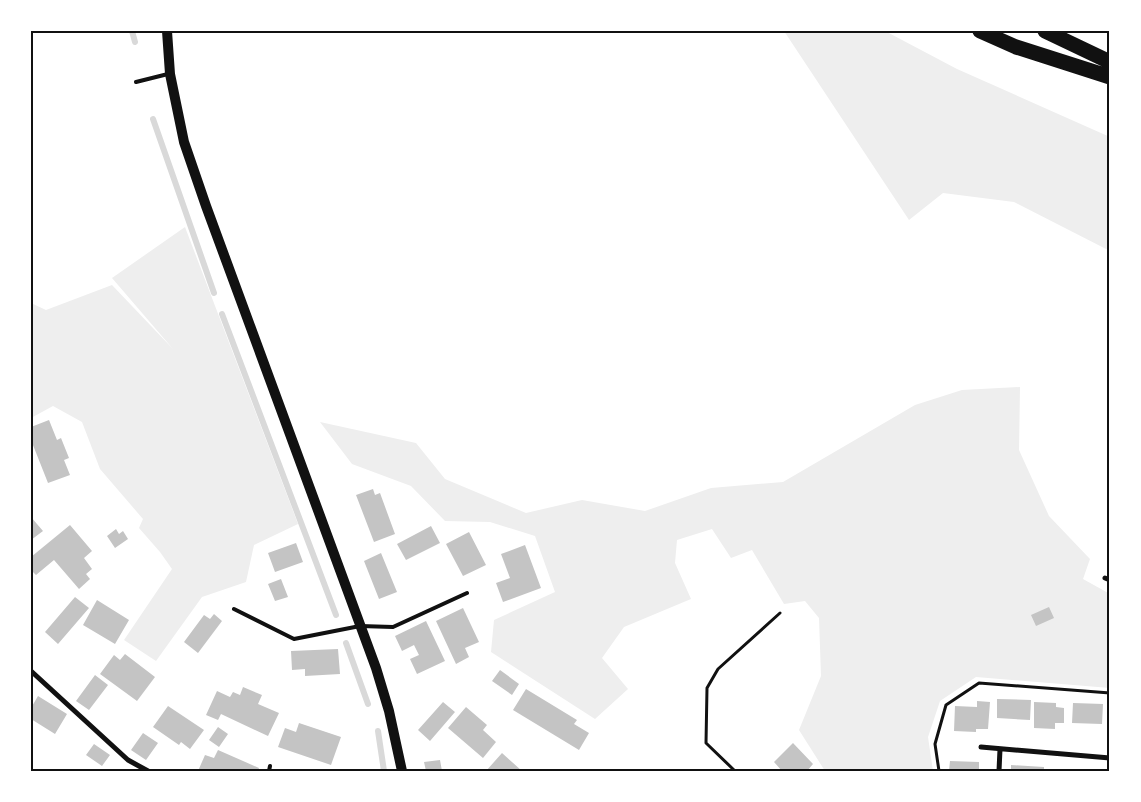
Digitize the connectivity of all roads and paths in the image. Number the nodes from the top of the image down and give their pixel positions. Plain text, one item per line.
1 (166, 31) edge
2 (980, 31) edge
3 (1046, 31) edge
4 (1110, 62) edge
5 (170, 74) junction
6 (1110, 77) edge
7 (136, 82) dead end
8 (467, 593) dead end
9 (234, 609) dead end
10 (780, 613) dead end
11 (360, 626) junction
12 (31, 671) edge
13 (1110, 693) edge
14 (981, 747) dead end
15 (1000, 749) junction
16 (1110, 758) edge
17 (270, 766) dead end
18 (148, 771) edge
19 (269, 771) edge
20 (402, 771) edge
21 (735, 771) edge
22 (939, 771) edge
23 (999, 771) edge

1 - 5 main road
2 - 6 highway
3 - 4 highway
5 - 7 lane
5 - 11 main road
8 - 11 lane
9 - 11 lane
10 - 21 path
11 - 20 main road
12 - 18 street
13 - 22 path
14 - 15 street
15 - 16 street
15 - 23 street
17 - 19 lane

